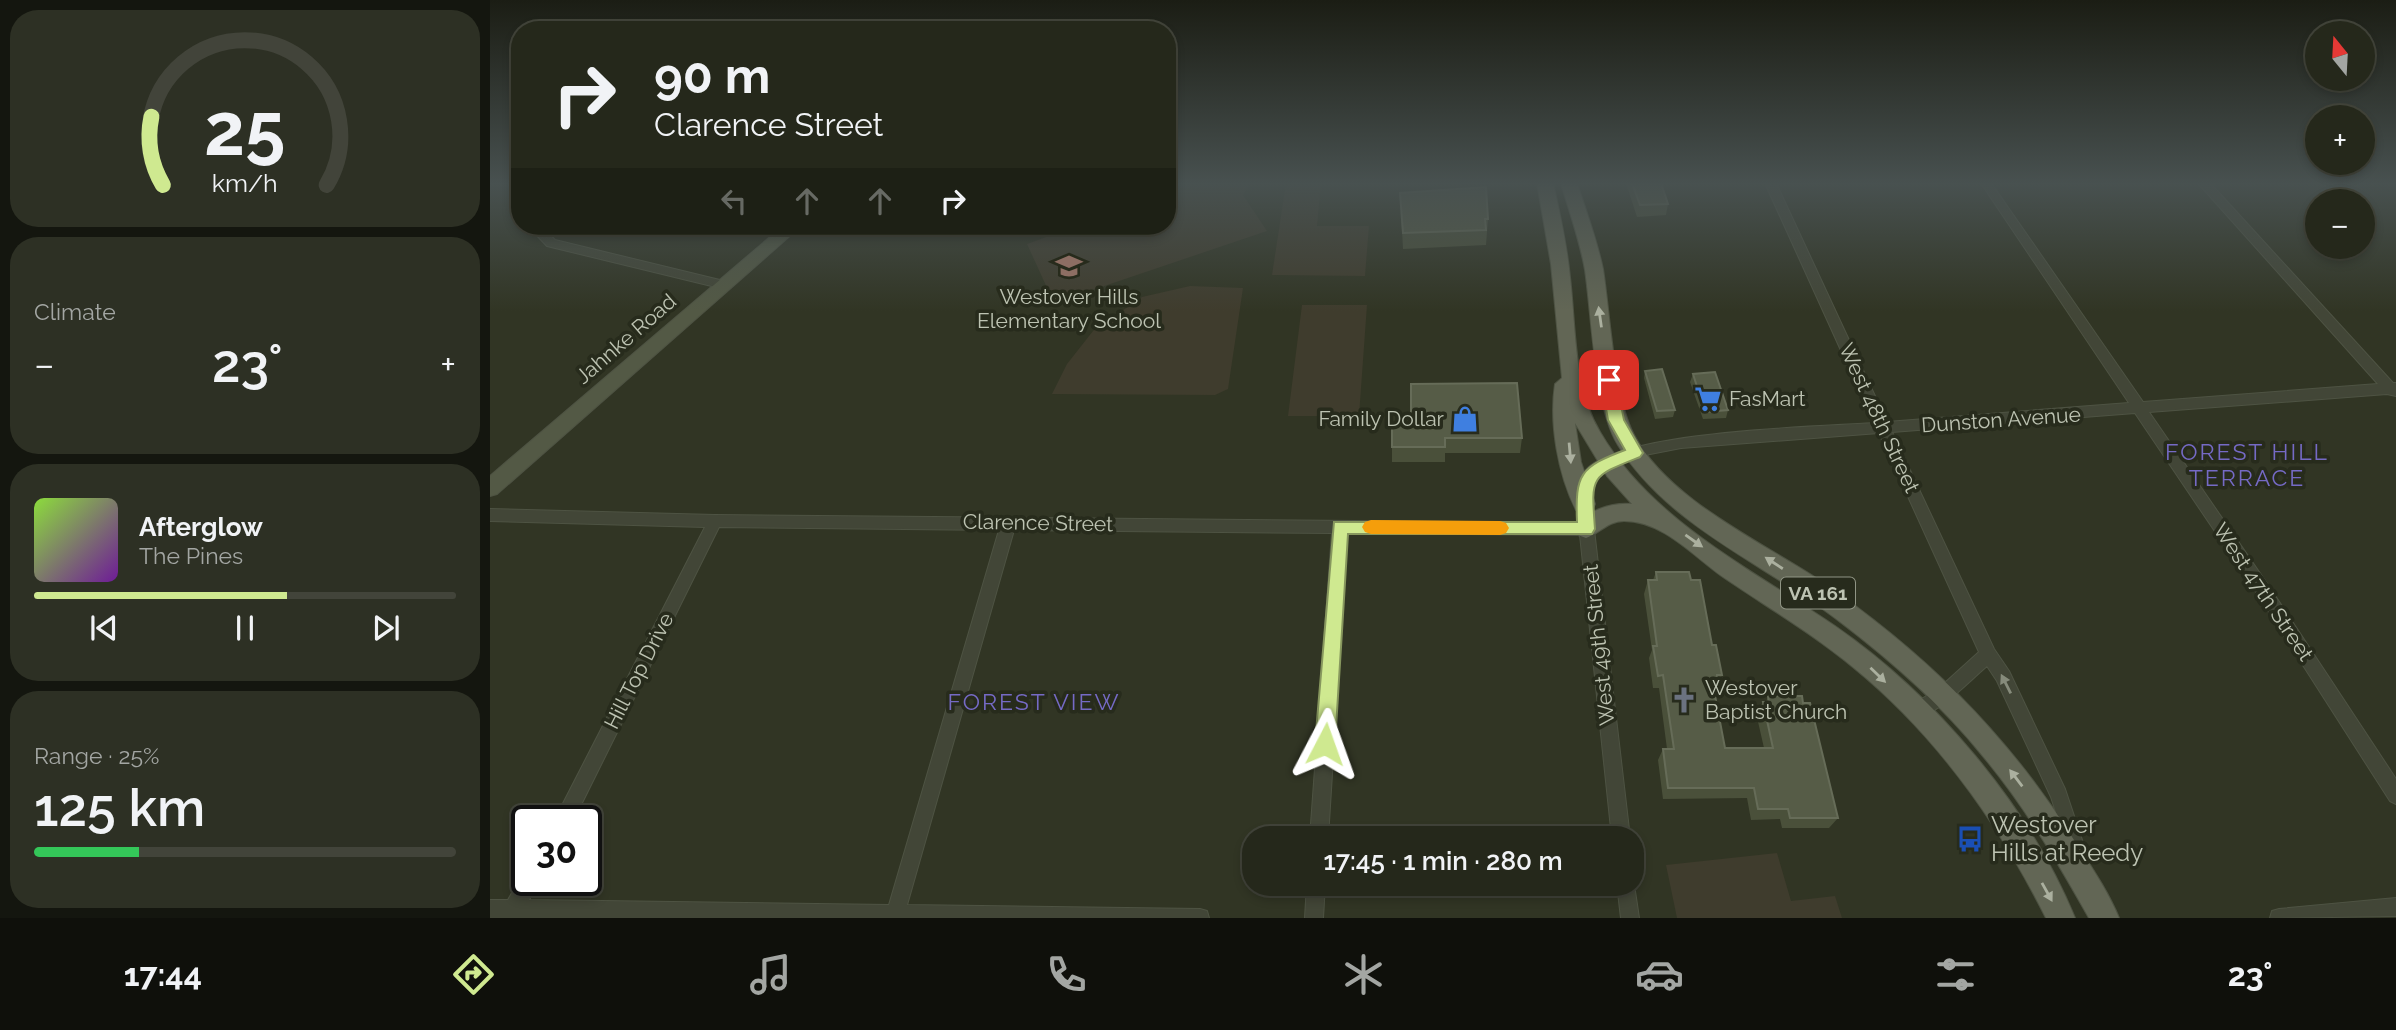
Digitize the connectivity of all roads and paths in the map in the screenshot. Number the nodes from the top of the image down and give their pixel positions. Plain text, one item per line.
1 (1553, 226) edge
2 (1581, 226) edge
3 (1790, 226) edge
4 (2015, 226) edge
5 (2243, 226) edge
6 (543, 235) edge
7 (782, 235) edge
8 (724, 285) junction
9 (1571, 362) junction
10 (2394, 391) edge
11 (2138, 410) junction
12 (1885, 429) junction
13 (1635, 453) junction
14 (1608, 463) junction
15 (490, 488) edge
16 (1584, 504) junction
17 (490, 515) edge
18 (715, 521) junction
19 (1009, 522) junction
20 (1670, 524) junction
21 (1340, 527) junction
22 (1586, 529) junction
23 (1987, 654) junction
24 (1943, 695) junction
25 (1917, 711) junction
26 (2396, 795) edge
27 (571, 805) edge
28 (1320, 826) edge
29 (1620, 826) edge
30 (2085, 883) junction
31 (522, 896) edge
32 (1315, 896) edge
33 (1627, 896) edge
34 (2396, 907) edge
35 (490, 909) edge
36 (513, 914) edge
37 (894, 916) edge
38 (1200, 918) edge
39 (1314, 918) edge
40 (1630, 918) edge
41 (2061, 918) edge
42 (2105, 918) edge
43 (2279, 918) edge

1 - 9 main road, VA 161
13 -> 2 main road, VA 161
3 - 12 street, West 48th Street
4 - 11 street, West 47th Street
5 - 10 street
6 - 8 street
7 - 8 main road, Jahnke Road
8 - 15 main road, Jahnke Road
9 - 14 main road, VA 161
9 -> 16 main road
10 - 11 street, Dunston Avenue
11 - 12 street, Dunston Avenue
11 - 26 street, West 47th Street
12 - 13 street, Dunston Avenue
12 - 23 street, West 48th Street
13 - 14 street, Dunston Avenue
24 -> 13 main road, VA 161
14 - 16 street, West 49th Street
14 - 20 main road, VA 161
16 - 22 street, West 49th Street
17 - 18 street, Clarence Street
18 - 19 street, Clarence Street
18 - 27 street, Hill Top Drive
19 - 21 street, Clarence Street
19 - 37 street
20 - 22 main road
20 -> 25 main road, VA 161
21 - 22 street, Clarence Street
21 - 28 street
22 - 29 street, West 49th Street
23 - 24 street
30 -> 23 street, West 48th Street
24 - 25 street
30 -> 24 main road, VA 161
25 -> 41 main road, VA 161
30 - 42 main road, VA 161
31 - 36 street
32 - 39 street
33 - 40 street
34 - 43 street
35 - 36 street
36 - 37 street
37 - 38 street

